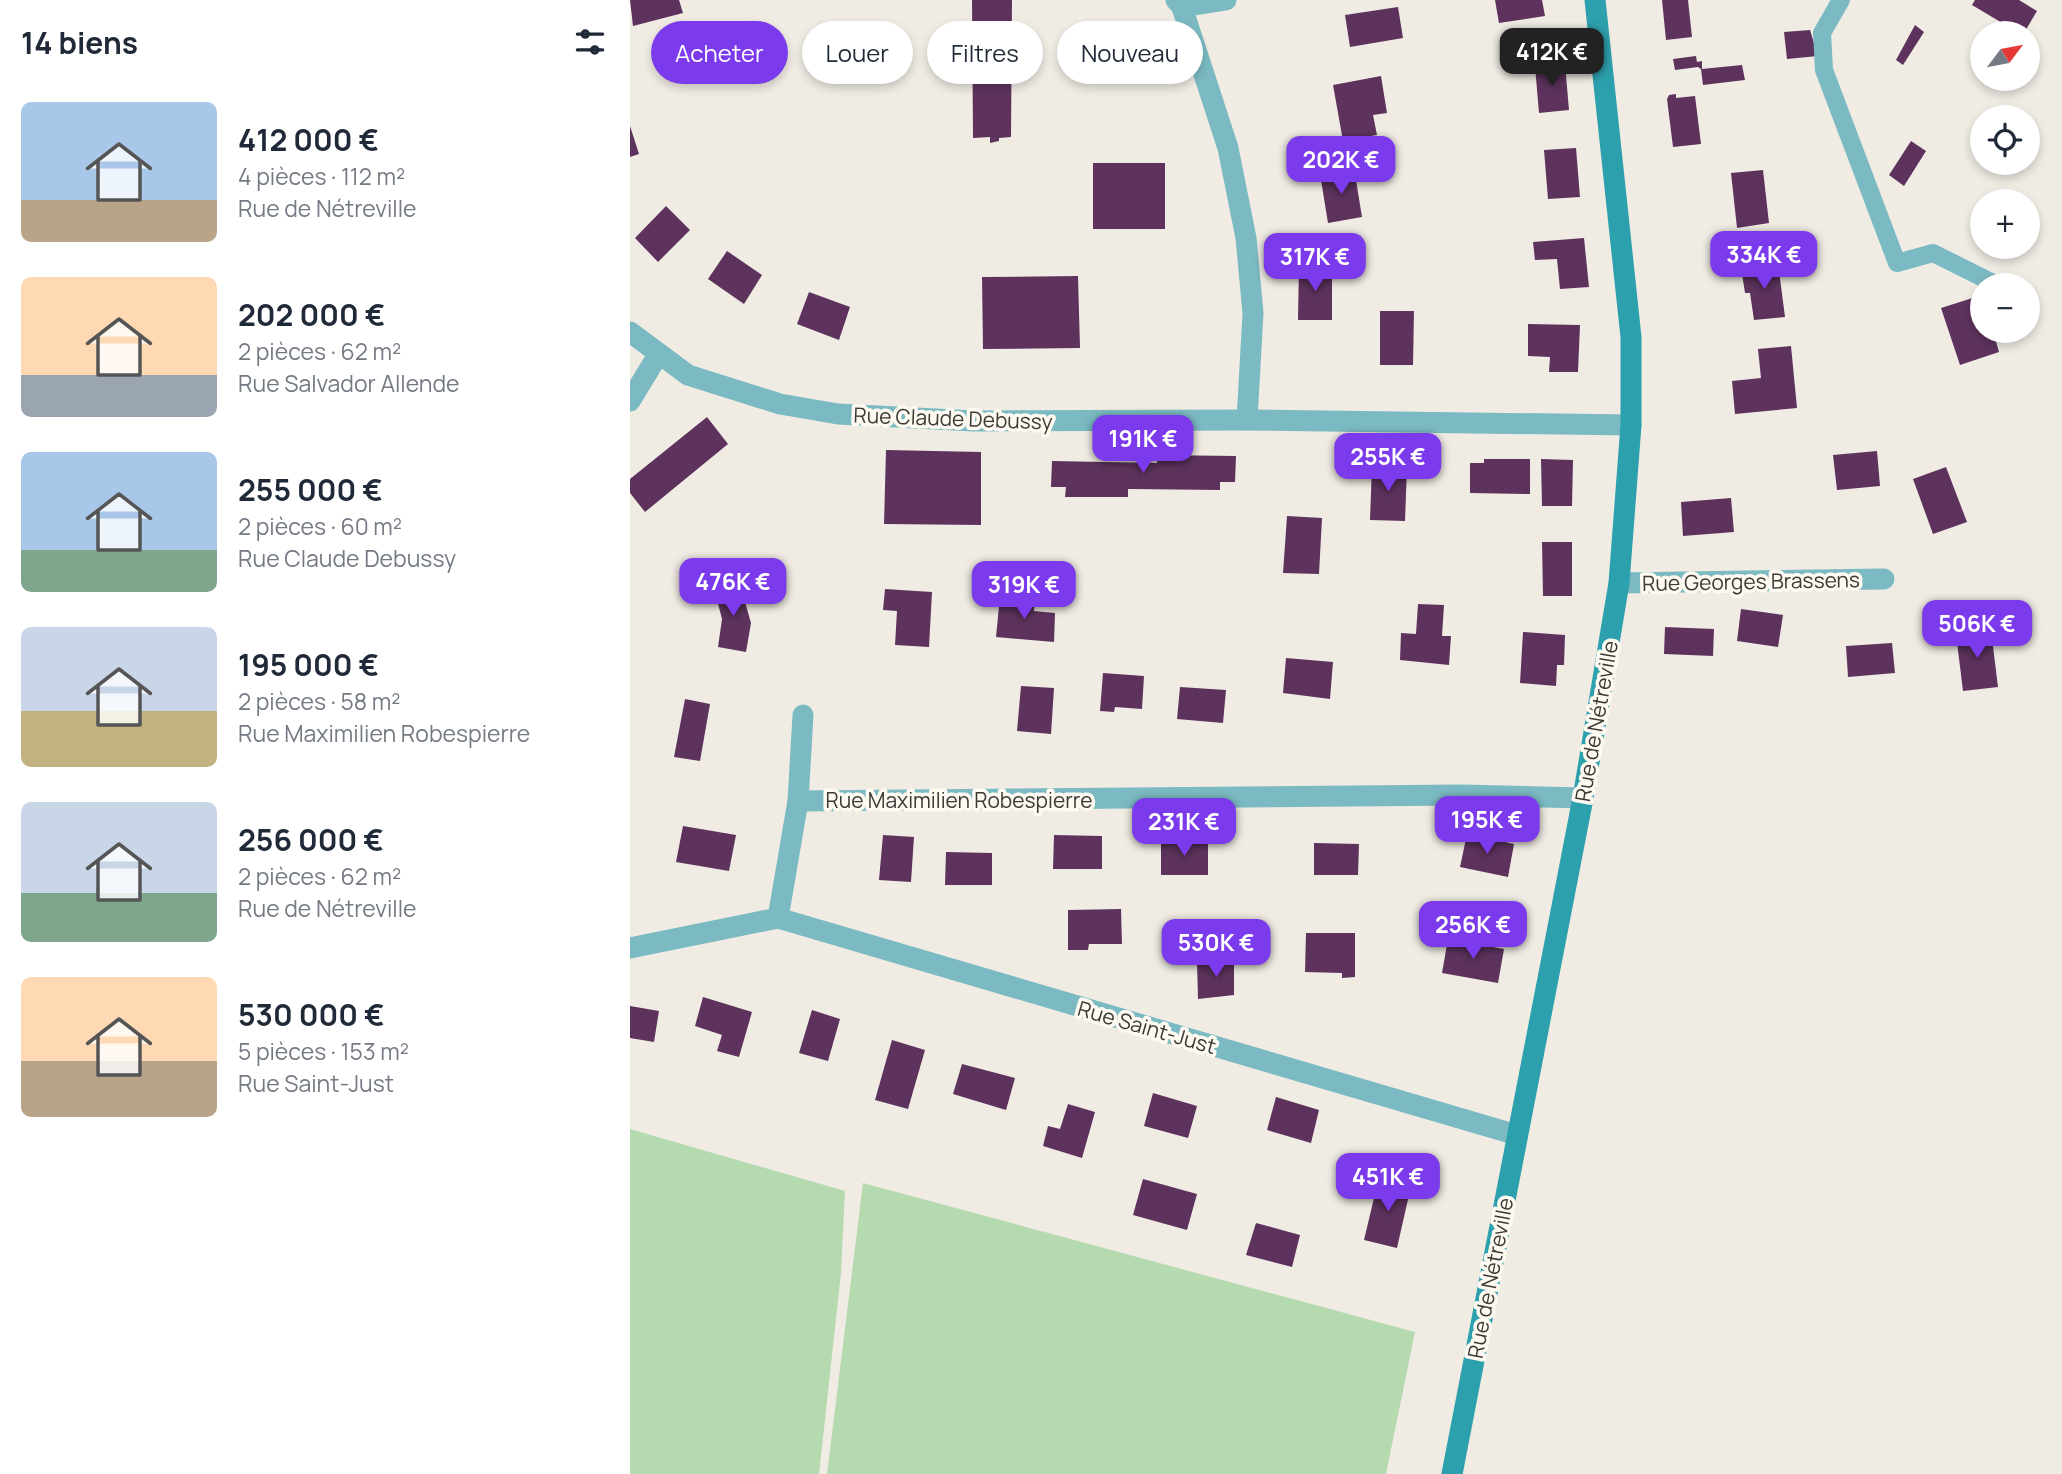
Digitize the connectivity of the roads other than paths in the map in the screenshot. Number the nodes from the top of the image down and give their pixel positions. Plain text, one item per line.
1 (1226, 0) edge
2 (1595, 0) edge
3 (1841, 0) edge
4 (1179, 3) edge
5 (1973, 273) edge
6 (630, 332) edge
7 (658, 355) junction
8 (630, 401) edge
9 (1247, 420) junction
10 (1631, 425) junction
11 (1884, 579) dead end
12 (1619, 583) junction
13 (803, 715) dead end
14 (1583, 798) junction
15 (798, 801) junction
16 (778, 918) junction
17 (630, 948) edge
18 (1517, 1135) junction
19 (1452, 1474) edge

1 - 4 street
2 - 10 street, Rue de Nétreville
3 - 5 lane
4 - 9 street
6 - 7 street, Rue Claude Debussy
7 - 8 street
7 - 9 street, Rue Claude Debussy
9 - 10 street, Rue Claude Debussy
10 - 12 street, Rue de Nétreville
11 - 12 street, Rue Georges Brassens
12 - 14 street, Rue de Nétreville
13 - 15 street, Rue Maximilien Robespierre
14 - 15 street, Rue Maximilien Robespierre
14 - 18 street, Rue de Nétreville
15 - 16 street, Rue Maximilien Robespierre
16 - 17 street
16 - 18 street, Rue Saint-Just
18 - 19 street, Rue de Nétreville

